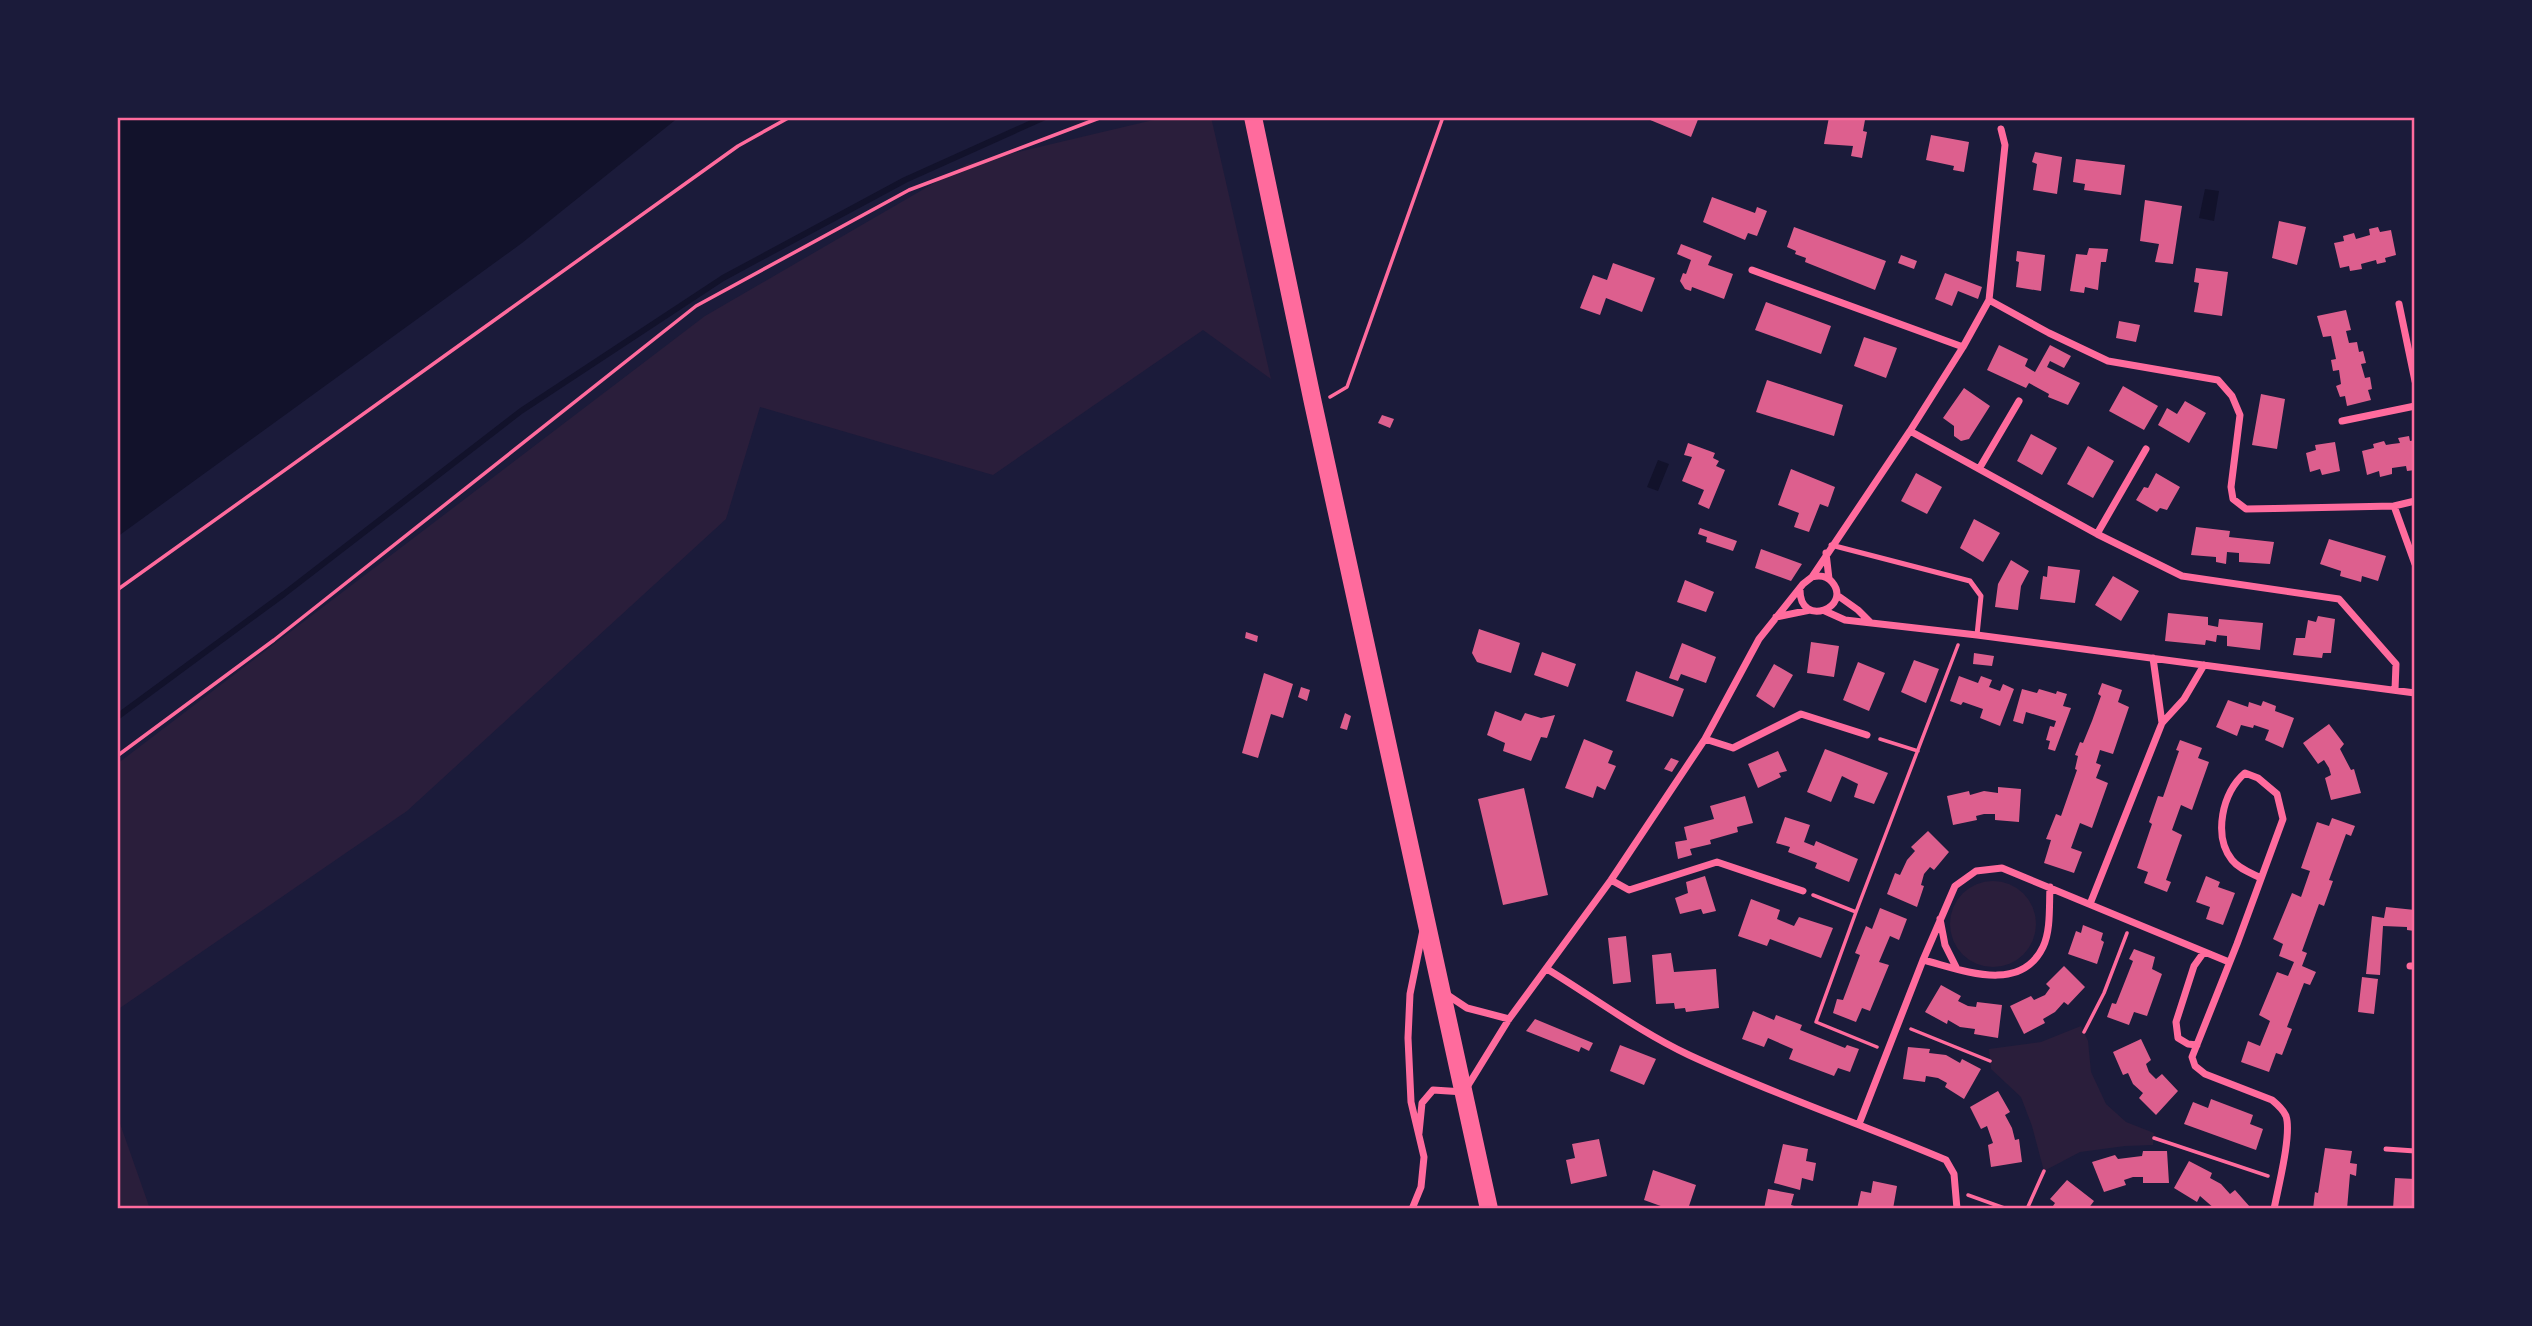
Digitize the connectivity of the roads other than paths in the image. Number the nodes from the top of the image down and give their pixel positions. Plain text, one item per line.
1 (1253, 117) edge
2 (2001, 129) dead end
3 (1752, 270) dead end
4 (1989, 300) junction
5 (2399, 304) dead end
6 (1963, 347) junction
7 (2415, 381) edge
8 (2019, 401) dead end
9 (2415, 406) edge
10 (2342, 421) dead end
11 (1910, 431) junction
12 (2146, 449) dead end
13 (1979, 469) junction
14 (2415, 501) edge
15 (2394, 506) junction
16 (2097, 534) junction
17 (1831, 545) junction
18 (1826, 552) junction
19 (2415, 564) edge
20 (1812, 577) junction
21 (1829, 579) junction
22 (1800, 590) junction
23 (1837, 595) junction
24 (1810, 610) junction
25 (1825, 611) junction
26 (1776, 617) junction
27 (1871, 622) junction
28 (1977, 635) junction
29 (2153, 658) junction
30 (2204, 665) junction
31 (2395, 690) junction
32 (2415, 693) edge
33 (2162, 723) junction
34 (1867, 735) road end
35 (1705, 739) junction
36 (2261, 878) junction
37 (1611, 880) junction
38 (2050, 887) junction
39 (1803, 891) road end
40 (2090, 904) junction
41 (1940, 918) junction
42 (1425, 919) junction
43 (2204, 952) junction
44 (1923, 960) junction
45 (2229, 962) junction
46 (1547, 969) junction
47 (1957, 969) junction
48 (1440, 990) junction
49 (1509, 1019) junction
50 (2197, 1045) junction
51 (1464, 1092) junction
52 (1859, 1124) junction
53 (1419, 1133) junction
54 (2386, 1149) dead end
55 (2415, 1152) edge
56 (1412, 1209) edge
57 (1489, 1209) edge
58 (1957, 1209) edge
59 (2274, 1209) edge

1 - 42 main road
2 - 4 street
3 - 6 street
4 - 6 street
4 - 15 street
5 - 7 street
6 - 11 street
8 - 13 street
9 - 10 street
11 - 13 street
11 - 17 street
12 - 16 street
13 - 16 street
14 - 15 street
15 - 19 street
16 - 31 street
17 - 18 street
17 - 28 lane
18 - 20 street
18 - 21 street
20 - 21 street
20 - 22 street
21 - 23 street
22 - 24 street
22 - 26 street
23 - 25 street
23 - 27 street
24 - 25 street
24 - 26 street
25 - 27 street
26 - 35 street
27 - 28 street
28 - 29 street
29 - 30 street
29 - 33 street
30 - 31 street
30 - 33 street
31 - 32 street
33 - 40 street
34 - 35 street
35 - 37 street
36 - 36 street
36 - 45 street
37 - 39 street
37 - 46 street
38 - 40 street
38 - 41 street
38 - 47 street
40 - 43 street
41 - 44 street
41 - 47 street
42 - 48 main road
42 - 53 street
43 - 45 street
43 - 50 street
44 - 47 street
44 - 52 street
45 - 50 street
46 - 49 street
46 - 52 street
48 - 49 street
48 - 51 main road
49 - 51 street
50 - 59 street
51 - 53 street
51 - 57 main road
52 - 58 street
53 - 56 street
54 - 55 lane

